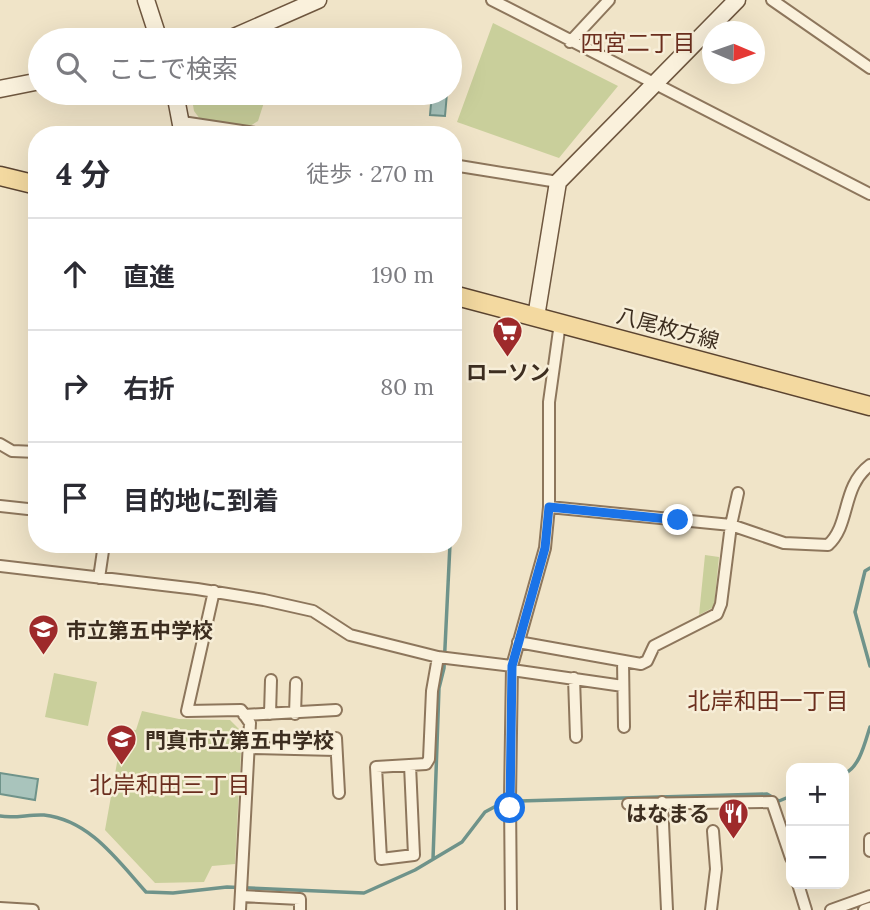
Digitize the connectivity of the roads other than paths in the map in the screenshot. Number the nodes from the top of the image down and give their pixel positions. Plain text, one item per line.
1 (146, 0) edge
2 (317, 0) edge
3 (492, 0) edge
4 (609, 0) edge
5 (737, 0) edge
6 (772, 0) edge
7 (155, 28) edge
8 (254, 28) edge
9 (570, 41) junction
10 (870, 68) edge
11 (28, 83) edge
12 (655, 83) junction
13 (0, 89) edge
14 (178, 105) edge
15 (182, 126) edge
16 (462, 166) edge
17 (0, 176) edge
18 (558, 182) junction
19 (28, 183) edge
20 (870, 194) edge
21 (462, 297) edge
22 (536, 317) junction
23 (561, 323) junction
24 (870, 406) edge
25 (0, 444) edge
26 (28, 452) edge
27 (870, 465) edge
28 (738, 494) dead end
29 (0, 506) edge
30 (549, 507) junction
31 (28, 509) edge
32 (731, 525) junction
33 (103, 553) edge
34 (0, 566) edge
35 (99, 578) junction
36 (214, 592) junction
37 (518, 642) junction
38 (438, 657) junction
39 (623, 661) junction
40 (512, 668) junction
41 (574, 678) junction
42 (271, 680) dead end
43 (296, 683) dead end
44 (624, 686) junction
45 (336, 710) dead end
46 (270, 714) junction
47 (295, 714) junction
48 (244, 715) junction
49 (624, 727) dead end
50 (576, 737) dead end
51 (336, 738) dead end
52 (249, 748) junction
53 (336, 750) junction
54 (410, 765) junction
55 (339, 793) dead end
56 (662, 802) junction
57 (628, 804) dead end
58 (713, 831) dead end
59 (870, 839) edge
60 (786, 843) edge
61 (870, 851) edge
62 (800, 889) edge
63 (241, 891) junction
64 (870, 896) edge
65 (0, 908) edge
66 (870, 908) edge
67 (33, 910) edge
68 (240, 910) edge
69 (300, 910) edge
70 (511, 910) edge
71 (667, 910) edge
72 (711, 910) edge
73 (806, 910) edge
74 (831, 910) edge
75 (864, 910) edge

1 - 7 street
2 - 8 street
3 - 9 street
4 - 9 street
5 - 12 street
6 - 10 street
9 - 12 street
11 - 13 street
12 - 18 street
12 - 20 street
14 - 15 street
16 - 18 street
17 - 19 main road
18 - 22 street
21 - 22 main road, 八尾枚方線
22 - 23 main road, 八尾枚方線
23 - 24 main road, 八尾枚方線
23 - 30 street
25 - 26 street
27 - 32 street
28 - 32 street
29 - 31 street
30 - 32 street
30 - 37 street
32 - 39 street
33 - 35 street
34 - 35 street
35 - 36 street
36 - 38 street
36 - 48 street
37 - 39 street
37 - 40 street
38 - 40 street
38 - 54 street
39 - 44 street
40 - 41 street
40 - 70 street
41 - 44 street
41 - 50 street
42 - 46 street
43 - 47 street
44 - 49 street
45 - 47 street
46 - 47 street
46 - 48 street
48 - 52 street
51 - 53 street
52 - 53 street
52 - 63 street
53 - 55 street
54 - 54 street
56 - 57 street
56 - 60 street
56 - 71 street
58 - 72 street
59 - 61 street
62 - 73 street
63 - 68 street
63 - 69 street
64 - 74 street
65 - 67 street
66 - 75 street

